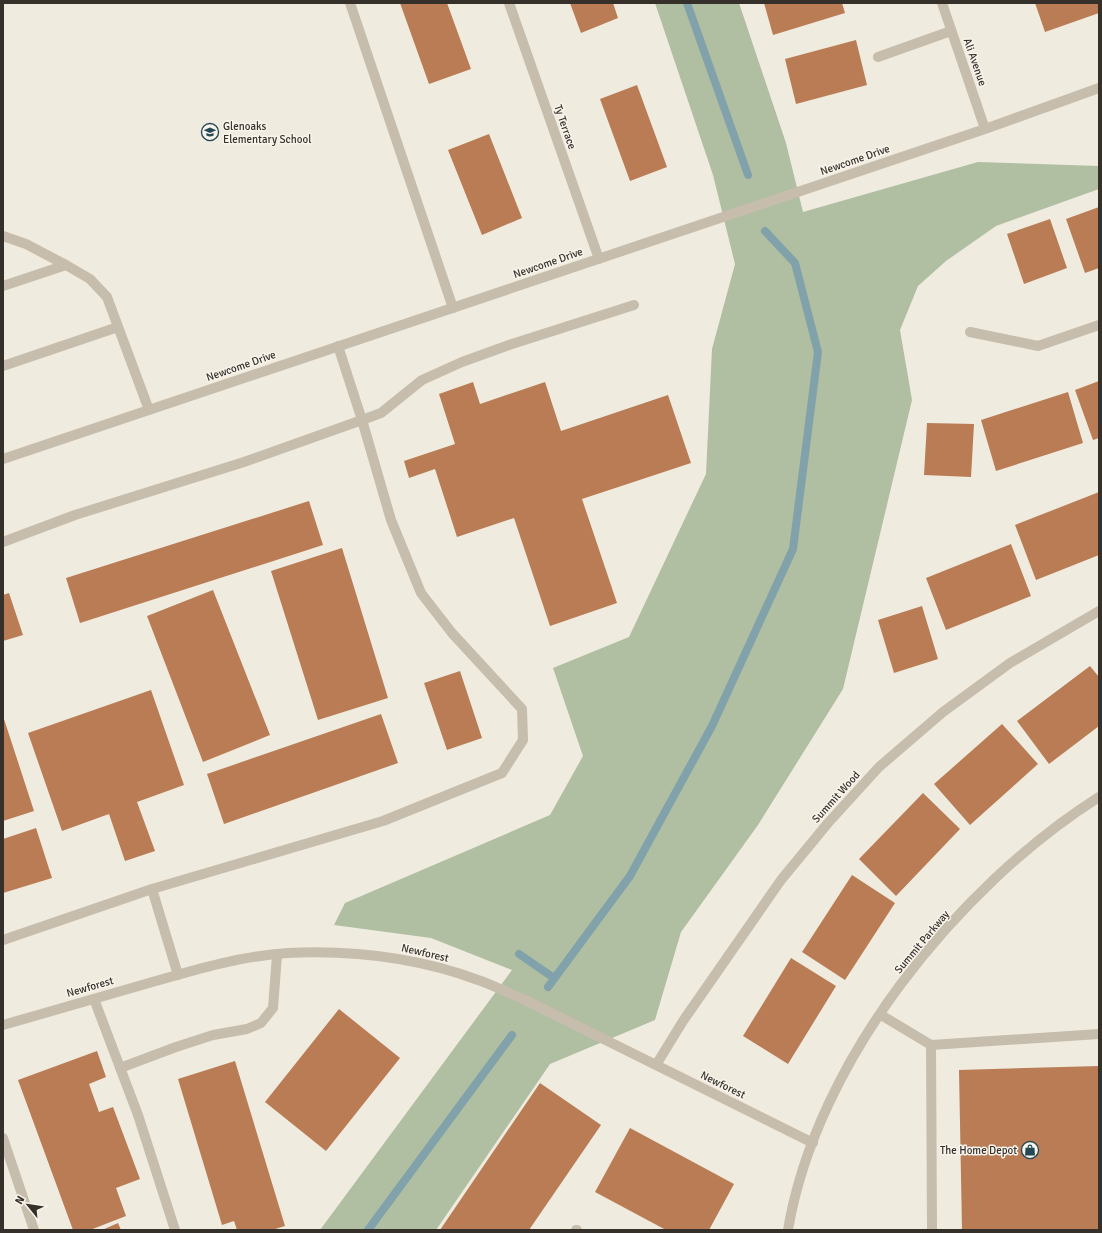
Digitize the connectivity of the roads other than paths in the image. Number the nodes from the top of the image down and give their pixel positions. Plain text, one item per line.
1 (350, 3) edge
2 (509, 3) edge
3 (942, 3) edge
4 (951, 31) junction
5 (878, 57) dead end
6 (1099, 88) edge
7 (985, 129) junction
8 (3, 236) edge
9 (599, 259) junction
10 (66, 265) junction
11 (3, 286) edge
12 (634, 305) dead end
13 (453, 308) junction
14 (1099, 325) edge
15 (118, 327) junction
16 (970, 332) dead end
17 (338, 346) junction
18 (3, 366) edge
19 (149, 410) junction
20 (362, 420) junction
21 (3, 459) edge
22 (3, 542) edge
23 (1099, 611) edge
24 (1099, 797) edge
25 (152, 889) junction
26 (3, 940) edge
27 (277, 955) junction
28 (178, 974) junction
29 (94, 998) junction
30 (881, 1015) junction
31 (3, 1025) edge
32 (1099, 1034) edge
33 (931, 1045) junction
34 (656, 1065) junction
35 (120, 1068) junction
36 (3, 1138) edge
37 (813, 1143) junction
38 (34, 1230) edge
39 (175, 1230) edge
40 (788, 1230) edge
41 (932, 1230) edge

1 - 13 street
2 - 9 street, Ty Terrace
3 - 4 street, Ali Avenue
4 - 5 street
4 - 7 street, Ali Avenue
6 - 7 street, Newcome Drive
7 - 9 street, Newcome Drive
8 - 10 street
9 - 13 street, Newcome Drive
10 - 11 street
10 - 15 street
12 - 20 street
13 - 17 street, Newcome Drive
14 - 16 street
15 - 18 street
15 - 19 street
17 - 19 street, Newcome Drive
17 - 20 street
19 - 21 street, Newcome Drive
20 - 22 street
20 - 25 street
23 - 34 street, Summit Wood
24 - 30 street, Summit Parkway
25 - 26 street
25 - 28 street
27 - 28 street, Newforest
27 - 34 street, Newforest
27 - 35 street
28 - 29 street, Newforest
29 - 31 street, Newforest
29 - 35 street
30 - 33 street
30 - 37 street, Summit Parkway
32 - 33 street
33 - 41 street
34 - 37 street, Newforest
35 - 39 street
36 - 38 street
37 - 40 street, Summit Parkway

